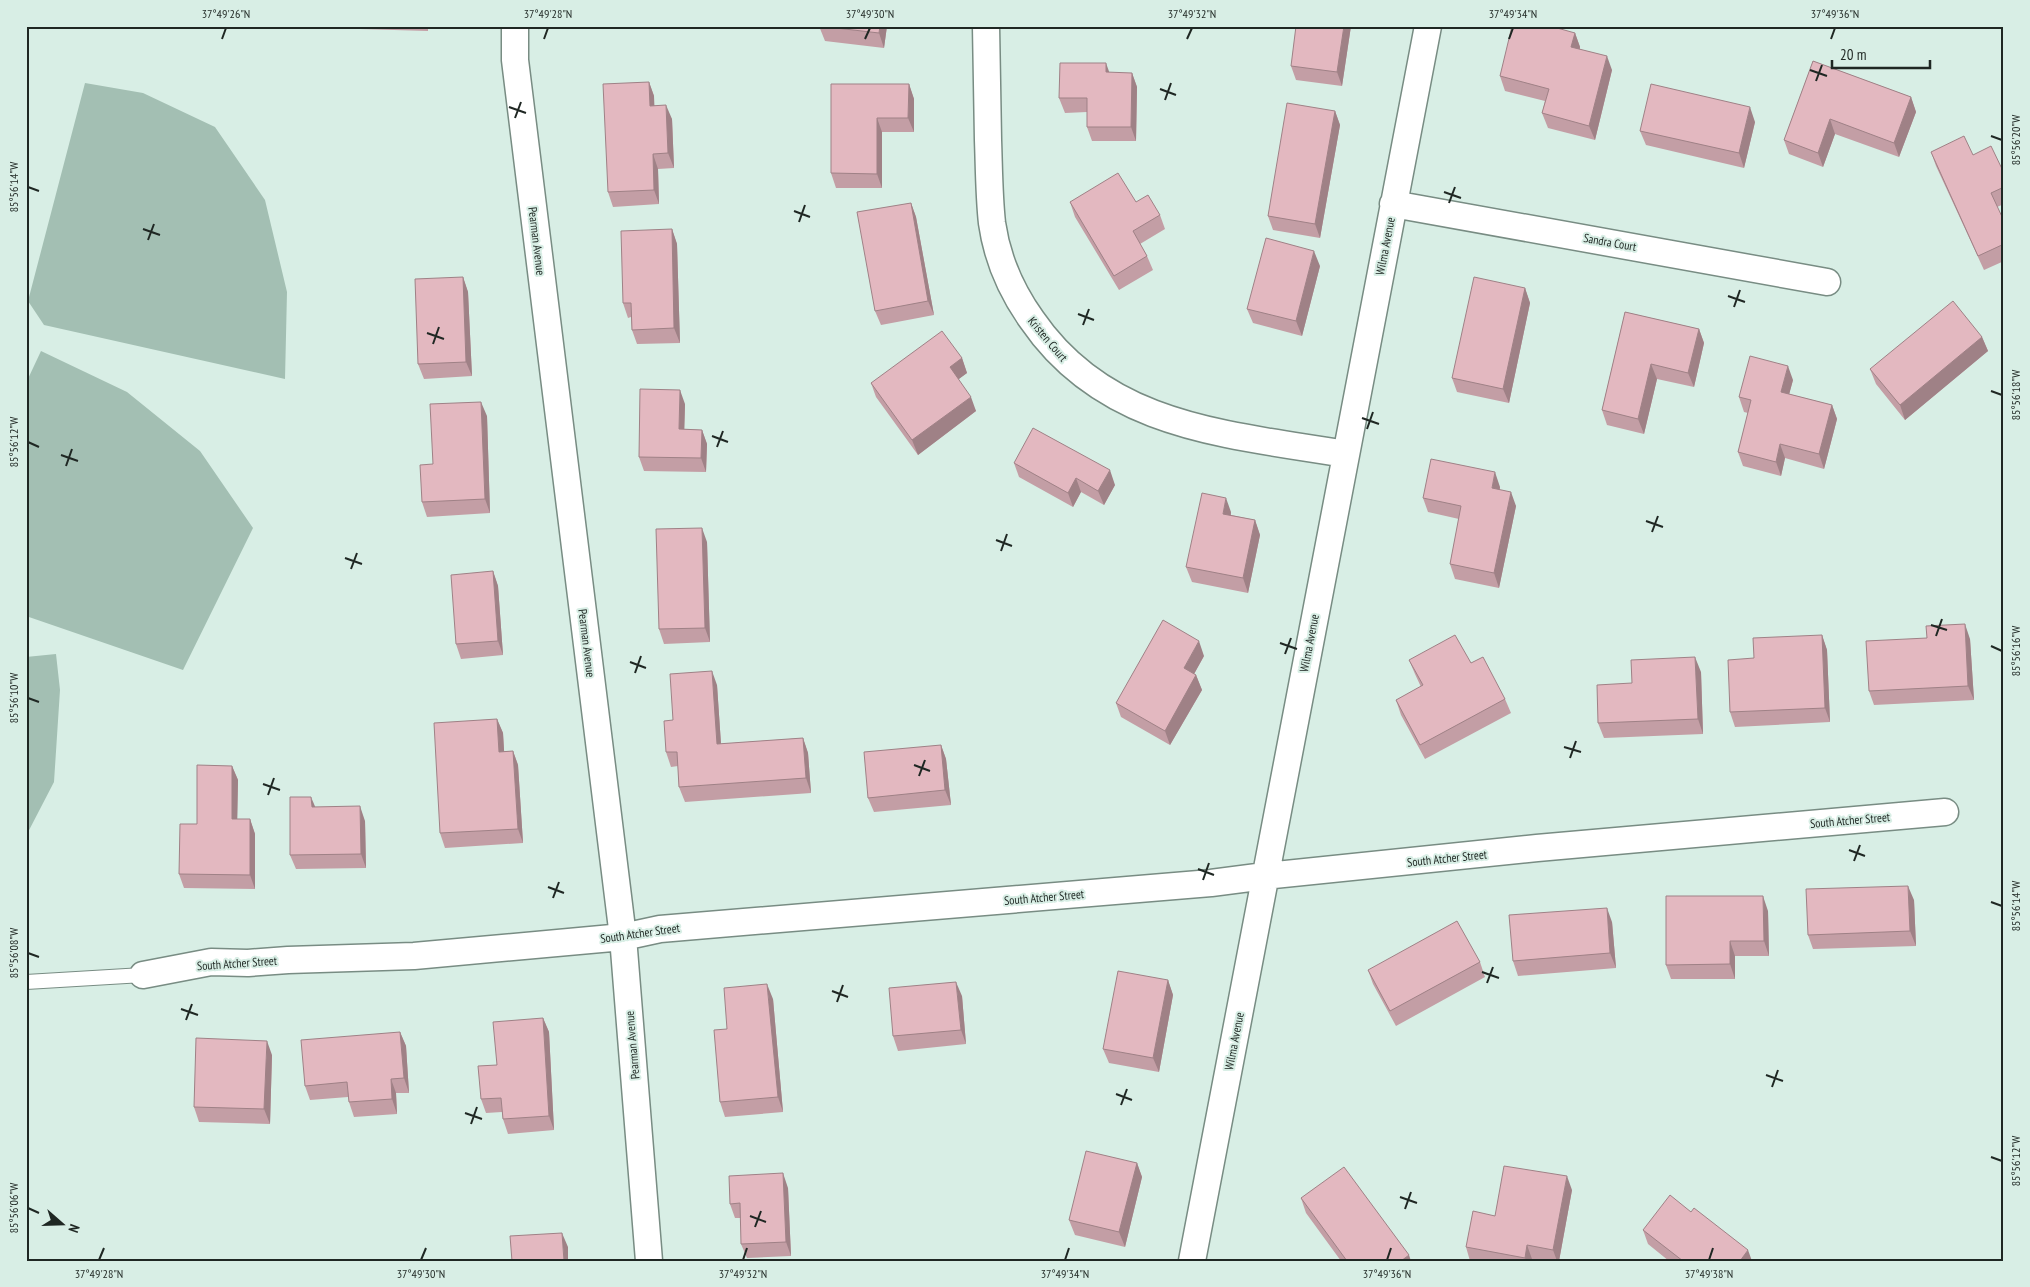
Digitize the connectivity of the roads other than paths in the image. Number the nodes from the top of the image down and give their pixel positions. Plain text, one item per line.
1 (515, 26) edge
2 (986, 26) edge
3 (1428, 26) edge
4 (1393, 204) junction
5 (1827, 282) dead end
6 (1345, 454) junction
7 (1945, 812) dead end
8 (1265, 876) junction
9 (623, 937) junction
10 (143, 975) joint
11 (26, 982) edge
12 (649, 1261) edge
13 (1192, 1261) edge

1 - 9 street, Pearman Avenue
2 - 6 street, Kristen Court
3 - 4 street, Wilma Avenue
4 - 5 street, Sandra Court
4 - 6 street, Wilma Avenue
6 - 8 street, Wilma Avenue
7 - 8 street, South Atcher Street
8 - 9 street, South Atcher Street
8 - 13 street, Wilma Avenue
9 - 10 street, South Atcher Street
9 - 12 street, Pearman Avenue
10 - 11 lane

